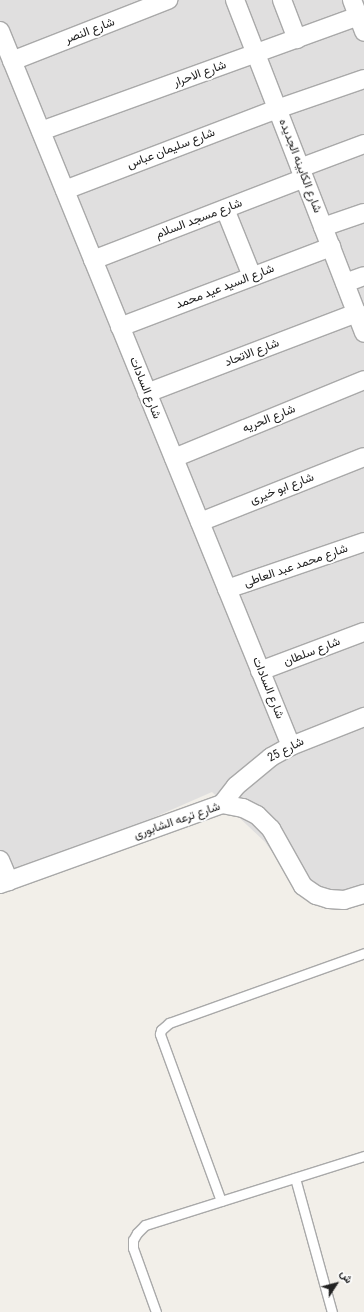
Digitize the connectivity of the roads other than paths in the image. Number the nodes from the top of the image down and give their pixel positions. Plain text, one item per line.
1 (168, 0) edge
2 (235, 0) edge
3 (282, 0) edge
4 (358, 16) edge
5 (0, 31) edge
6 (297, 39) junction
7 (256, 54) junction
8 (12, 61) junction
9 (364, 79) edge
10 (277, 109) junction
11 (41, 131) junction
12 (364, 144) edge
13 (302, 173) junction
14 (65, 190) junction
15 (225, 209) junction
16 (364, 212) edge
17 (323, 227) junction
18 (330, 247) junction
19 (93, 260) junction
20 (252, 276) junction
21 (364, 276) edge
22 (345, 283) junction
23 (356, 313) junction
24 (120, 327) junction
25 (364, 333) edge
26 (364, 380) edge
27 (147, 393) junction
28 (364, 457) edge
29 (174, 458) junction
30 (200, 522) junction
31 (364, 542) edge
32 (227, 589) junction
33 (364, 632) edge
34 (260, 671) junction
35 (364, 717) edge
36 (291, 746) junction
37 (222, 804) junction
38 (0, 860) edge
39 (4, 883) edge
40 (364, 894) edge
41 (364, 953) edge
42 (364, 1156) edge
43 (296, 1178) junction
44 (220, 1200) junction
45 (156, 1312) edge
46 (332, 1312) edge

1 - 8 street, شارع النصر
2 - 7 street, شارع الكابينه الجديده
3 - 6 street
4 - 6 street, شارع الاحرار
5 - 8 street, شارع السادات
6 - 7 street, شارع الاحرار
7 - 10 street, شارع الكابينه الجديده
7 - 11 street, شارع الاحرار
8 - 11 street, شارع السادات
9 - 10 street, شارع سليمان عباس
10 - 13 street, شارع الكابينه الجديده
10 - 14 street, شارع سليمان عباس
11 - 14 street, شارع السادات
12 - 13 street, شارع مسجد السلام
13 - 15 street, شارع مسجد السلام
13 - 17 street, شارع الكابينه الجديده
14 - 19 street, شارع السادات
15 - 19 street, شارع مسجد السلام
15 - 20 street
16 - 17 street
17 - 18 street, شارع الكابينه الجديده
18 - 20 street, شارع السيد عيد محمد
18 - 22 street, شارع الكابينه الجديده
19 - 24 street, شارع السادات
20 - 24 street, شارع السيد عيد محمد
21 - 22 street
22 - 23 street, شارع الكابينه الجديده
23 - 25 street, شارع الكابينه الجديده
23 - 27 street, شارع الاتحاد
24 - 27 street, شارع السادات
26 - 29 street, شارع الحريه
27 - 29 street, شارع السادات
28 - 30 street, شارع ابو خيرى
29 - 30 street, شارع السادات
30 - 32 street, شارع السادات
31 - 32 street, شارع محمد عبد العاطى
32 - 34 street, شارع السادات
33 - 34 street, شارع سلطان
34 - 36 street, شارع السادات
35 - 36 street, شارع 25
36 - 37 street, شارع 25
37 - 39 street, شارع ترعه الشابورى
37 - 40 street, شارع ترعه الشابورى
38 - 39 street
41 - 44 lane
42 - 43 lane
43 - 44 lane
43 - 46 lane
44 - 45 lane

